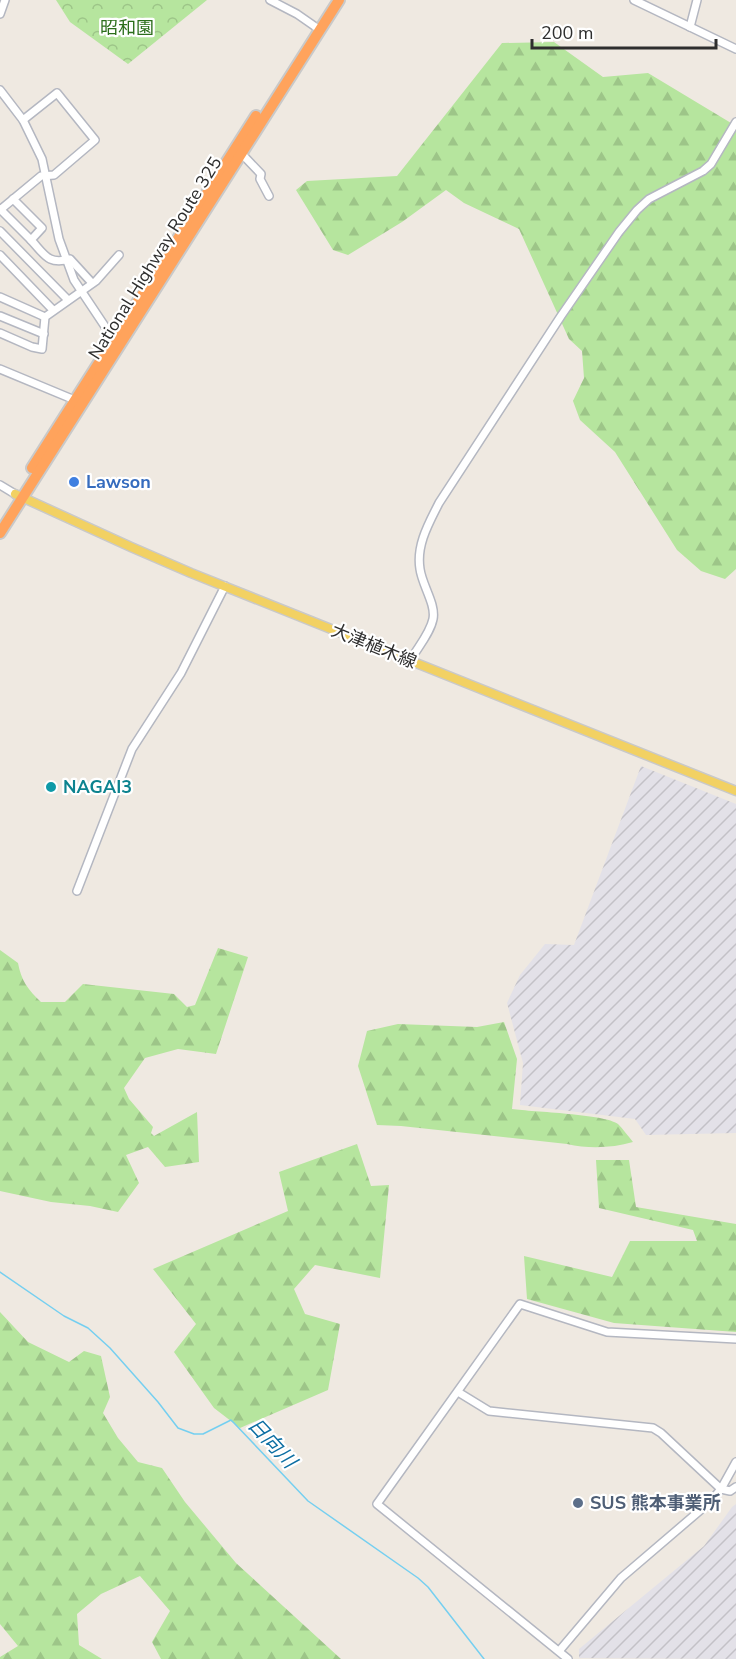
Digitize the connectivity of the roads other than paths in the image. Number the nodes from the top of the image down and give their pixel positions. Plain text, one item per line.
1 (5, 0) edge
2 (270, 0) edge
3 (330, 0) edge
4 (339, 0) edge
5 (634, 0) edge
6 (698, 0) edge
7 (0, 14) edge
8 (317, 27) junction
9 (690, 27) junction
10 (736, 50) edge
11 (0, 90) edge
12 (22, 120) junction
13 (736, 122) edge
14 (241, 153) junction
15 (45, 176) junction
16 (269, 196) dead end
17 (13, 199) junction
18 (0, 209) edge
19 (0, 231) edge
20 (31, 240) junction
21 (119, 255) dead end
22 (2, 260) edge
23 (66, 260) junction
24 (92, 283) junction
25 (81, 291) junction
26 (0, 297) edge
27 (68, 300) junction
28 (53, 310) junction
29 (0, 316) edge
30 (45, 317) junction
31 (0, 333) edge
32 (44, 334) junction
33 (116, 343) junction
34 (0, 369) edge
35 (79, 402) junction
36 (0, 485) edge
37 (19, 496) junction
38 (0, 519) edge
39 (0, 532) edge
40 (225, 586) junction
41 (410, 661) junction
42 (736, 791) edge
43 (77, 891) dead end
44 (736, 1339) edge
45 (458, 1392) junction
46 (736, 1462) edge
47 (736, 1487) edge
48 (721, 1490) junction
49 (560, 1650) junction
50 (568, 1659) edge

1 - 7 street
2 - 8 street
3 - 8 highway, National Highway Route 325
4 - 8 highway, National Highway Route 325
5 - 9 street
6 - 9 street
8 - 14 highway, National Highway Route 325
8 - 33 highway, National Highway Route 325
9 - 10 street
11 - 12 street
12 - 15 street
12 - 15 street
13 - 41 street
14 - 16 street
14 - 33 highway, National Highway Route 325
15 - 17 street
15 - 23 street
17 - 18 street
17 - 20 street
18 - 20 street
19 - 27 street
20 - 23 street
21 - 24 street
22 - 28 street
23 - 24 street
23 - 25 street
24 - 25 street
25 - 27 street
25 - 33 street
26 - 30 street
27 - 28 street
28 - 30 street
29 - 32 street
30 - 32 street
31 - 32 street
33 - 35 highway, National Highway Route 325
34 - 35 street
35 - 37 highway, National Highway Route 325
36 - 37 street
37 - 38 highway, National Highway Route 325
37 - 39 highway, National Highway Route 325
37 - 40 main road, 大津植木線
40 - 41 main road, 大津植木線
40 - 43 street
41 - 42 main road, 大津植木線
44 - 45 street
45 - 48 street
45 - 49 street
46 - 48 street
47 - 48 street
48 - 49 street
49 - 50 street

